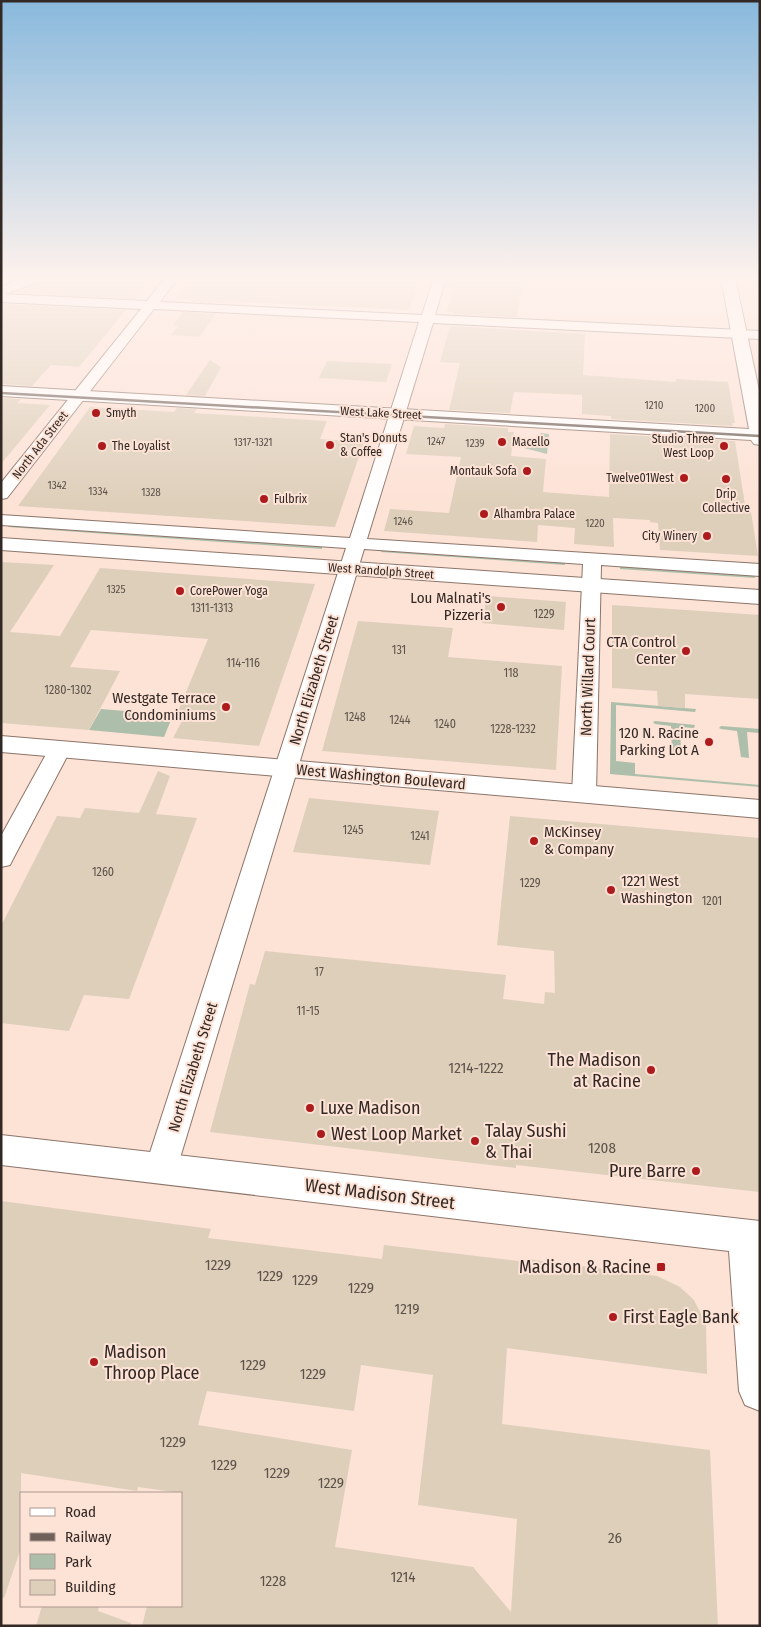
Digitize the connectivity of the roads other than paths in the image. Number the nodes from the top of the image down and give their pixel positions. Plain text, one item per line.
1 (112, 354) edge
2 (416, 354) edge
3 (742, 354) edge
4 (1, 391) edge
5 (79, 396) junction
6 (398, 414) junction
7 (759, 436) edge
8 (1, 494) edge
9 (1, 520) edge
10 (1, 532) edge
11 (1, 544) edge
12 (353, 556) junction
13 (760, 570) edge
14 (591, 573) junction
15 (760, 584) edge
16 (760, 597) edge
17 (1, 744) edge
18 (60, 749) junction
19 (286, 769) junction
20 (584, 794) junction
21 (760, 809) edge
22 (1, 859) edge
23 (1, 1150) edge
24 (162, 1168) junction
25 (753, 1238) edge
26 (760, 1391) edge

1 - 5 street, North Ada Street
2 - 6 street, North Elizabeth Street
3 - 7 street
4 - 5 street, West Lake Street
5 - 6 street, West Lake Street
5 - 8 street, North Ada Street
6 - 7 street, West Lake Street
6 - 12 street, North Elizabeth Street
9 - 12 street, West Randolph Street
10 - 12 street, West Randolph Street
11 - 12 street, West Randolph Street
12 - 14 street, West Randolph Street
12 - 19 street, North Elizabeth Street
13 - 14 street, West Randolph Street
14 - 15 street, West Randolph Street
14 - 16 street, West Randolph Street
14 - 20 street, North Willard Court
17 - 18 street, West Washington Boulevard
18 - 19 street, West Washington Boulevard
18 - 22 street
19 - 20 street, West Washington Boulevard
19 - 24 street, North Elizabeth Street
20 - 21 street, West Washington Boulevard
23 - 24 street, West Madison Street
24 - 25 street, West Madison Street
25 - 26 street

